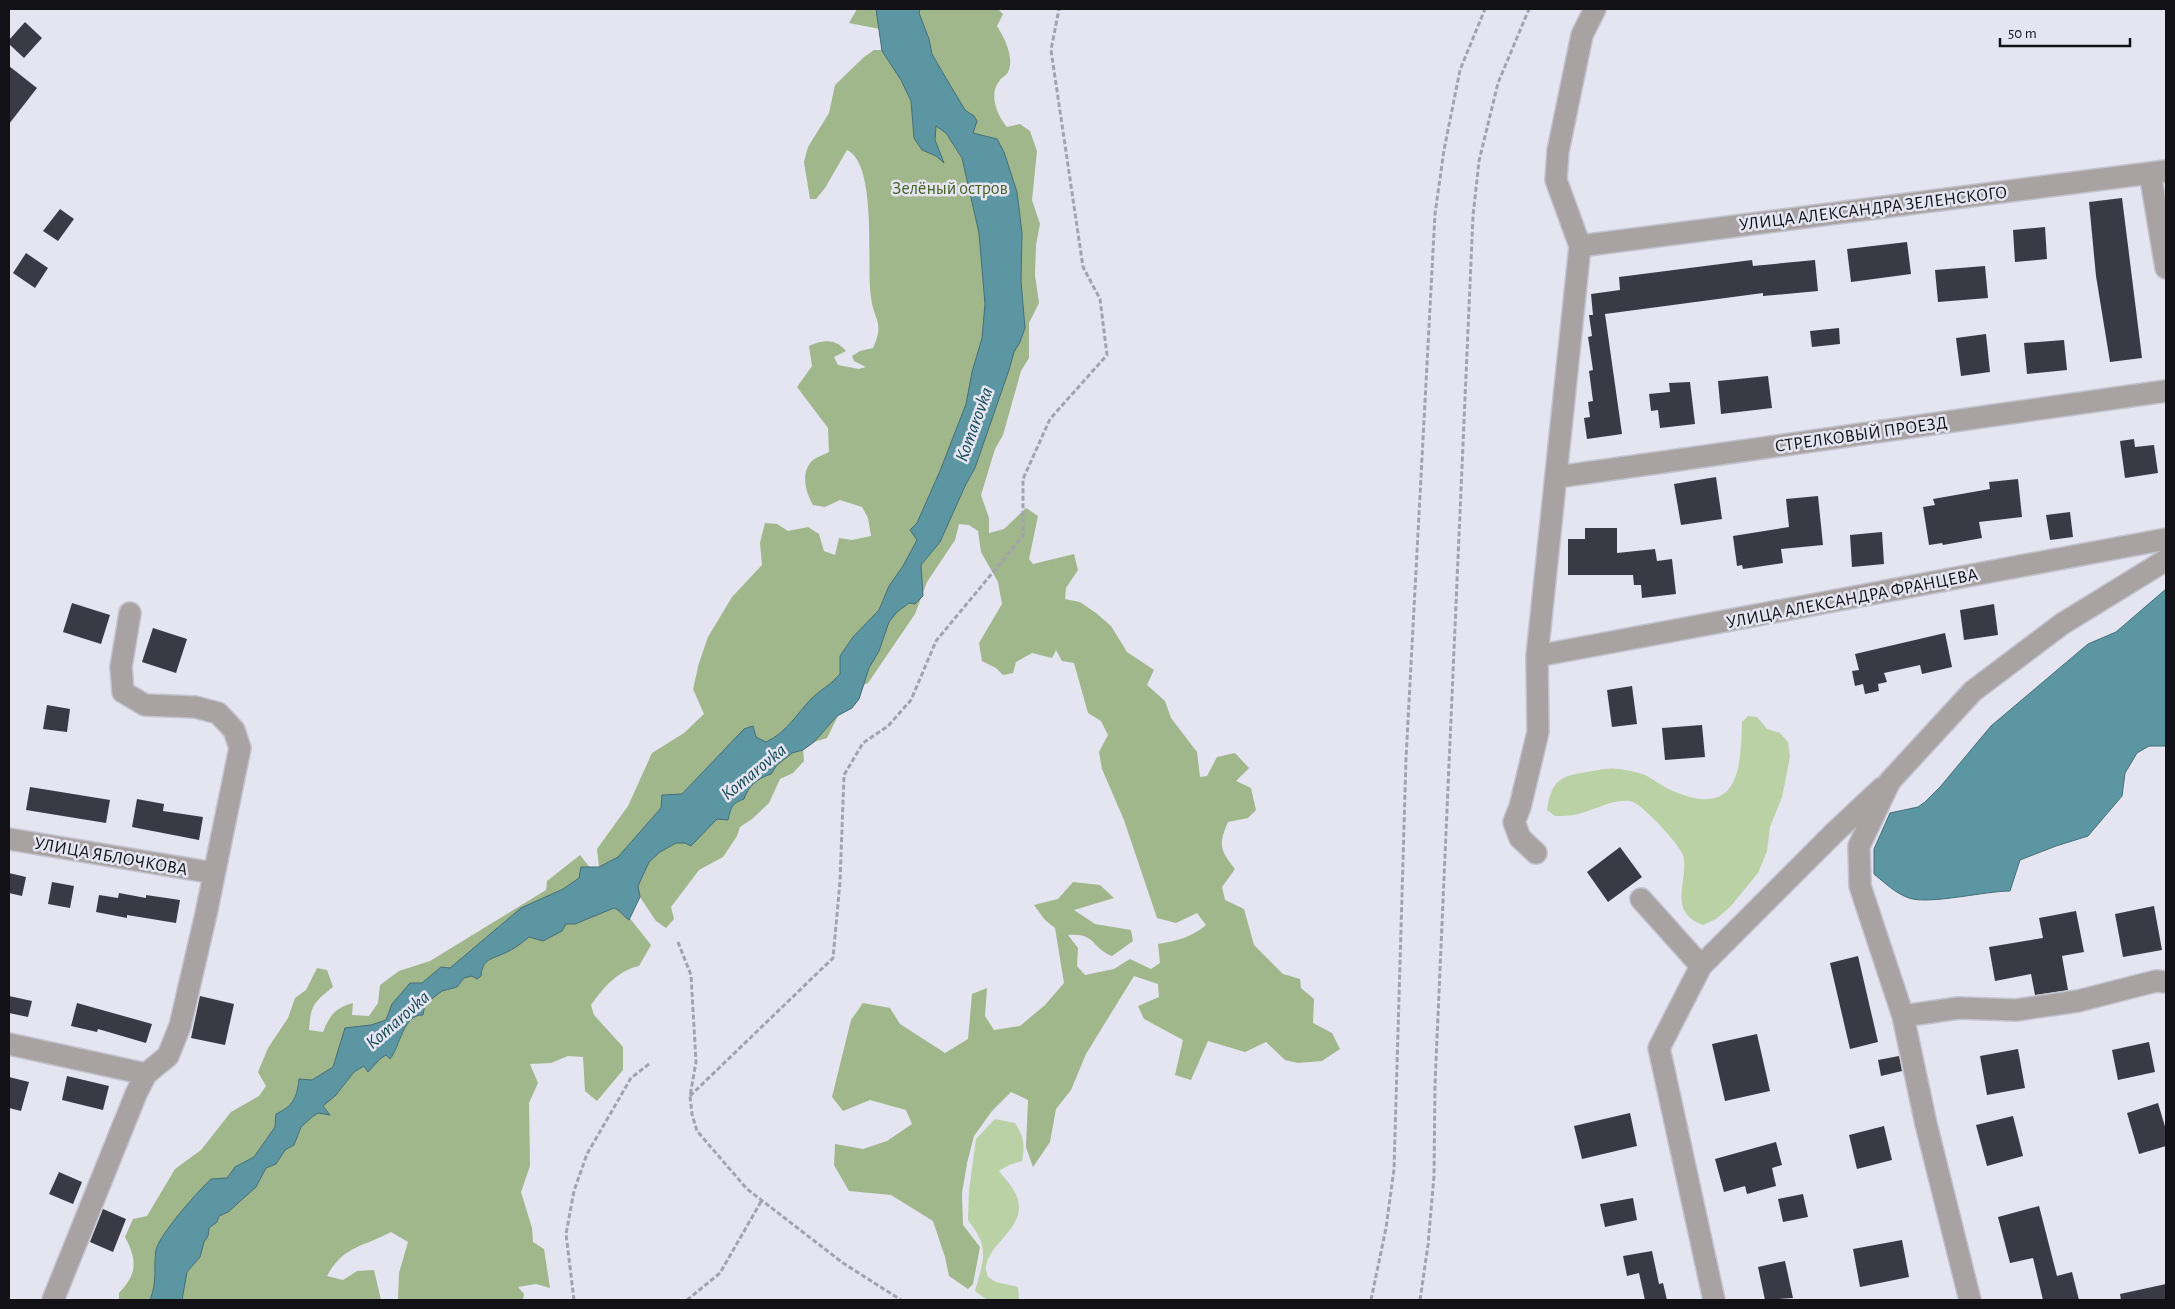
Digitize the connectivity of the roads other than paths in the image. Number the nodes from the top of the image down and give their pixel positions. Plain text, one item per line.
1 (1595, 9) edge
2 (2158, 172) edge
3 (1580, 246) junction
4 (2166, 268) edge
5 (2166, 391) edge
6 (1556, 477) junction
7 (2166, 539) edge
8 (2166, 560) edge
9 (130, 613) dead end
10 (1537, 656) junction
11 (1890, 781) junction
12 (9, 839) edge
13 (1536, 853) dead end
14 (214, 873) junction
15 (1641, 899) dead end
16 (1700, 966) junction
17 (2166, 982) edge
18 (1903, 1016) junction
19 (9, 1044) edge
20 (146, 1074) junction
21 (54, 1300) edge
22 (1714, 1300) edge
23 (1970, 1300) edge

1 - 3 street
2 - 3 street, УЛИЦА АЛЕКСАНДРА ЗЕЛЕНСКОГО
2 - 4 street
3 - 6 street
5 - 6 street, СТРЕЛКОВЫЙ ПРОЕЗД
6 - 10 street
7 - 10 street, УЛИЦА АЛЕКСАНДРА ФРАНЦЕВА
8 - 11 street
9 - 14 street
10 - 13 street
11 - 16 street
11 - 18 street
12 - 14 street, УЛИЦА ЯБЛОЧКОВА
14 - 20 street
15 - 16 street
16 - 22 street
17 - 18 street
18 - 23 street
19 - 20 street
20 - 21 street

